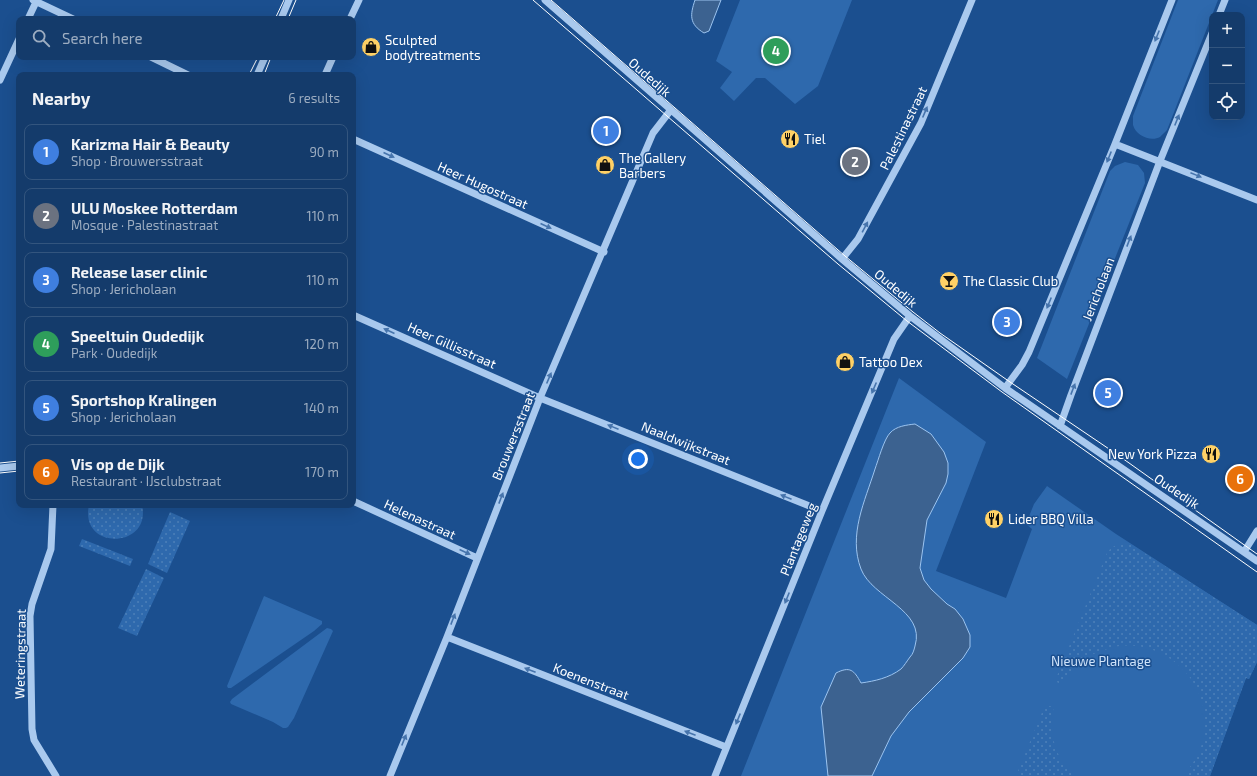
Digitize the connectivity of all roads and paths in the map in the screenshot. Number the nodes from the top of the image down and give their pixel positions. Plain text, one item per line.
1 (289, 0) edge
2 (359, 0) edge
3 (545, 0) edge
4 (972, 0) edge
5 (1172, 0) edge
6 (1225, 0) edge
7 (35, 1) edge
8 (1220, 12) edge
9 (29, 16) edge
10 (67, 16) edge
11 (282, 16) edge
12 (351, 16) edge
13 (1209, 40) edge
14 (16, 45) edge
15 (157, 60) edge
16 (264, 60) edge
17 (332, 60) edge
18 (182, 72) edge
19 (258, 72) edge
20 (326, 72) edge
21 (0, 80) edge
22 (670, 111) junction
23 (356, 140) edge
24 (1115, 144) junction
25 (1160, 161) junction
26 (1257, 200) edge
27 (604, 252) junction
28 (842, 259) junction
29 (356, 316) edge
30 (910, 316) junction
31 (1005, 388) junction
32 (540, 398) junction
33 (1060, 426) junction
34 (16, 466) edge
35 (0, 468) edge
36 (356, 502) edge
37 (53, 508) edge
38 (822, 511) junction
39 (1257, 531) edge
40 (1244, 552) junction
41 (477, 558) junction
42 (1257, 561) edge
43 (446, 637) junction
44 (726, 747) junction
45 (56, 776) edge
46 (390, 776) edge
47 (715, 776) edge

1 - 11 street
2 - 12 street
3 - 22 street, Oudedijk
28 -> 4 street, Palestinastraat
5 -> 24 street
6 - 8 street
7 - 9 street
7 - 10 street
25 -> 13 street, Jericholaan
14 - 21 street
15 - 18 street
16 - 19 street
17 - 20 street
22 - 27 street, Brouwersstraat
22 - 28 street, Oudedijk
23 -> 27 street, Heer Hugostraat
24 - 25 street
24 -> 31 street
25 -> 26 street
33 -> 25 street, Jericholaan
32 -> 27 street, Brouwersstraat
28 - 30 street, Oudedijk
32 -> 29 street, Heer Gillisstraat
30 - 31 street, Oudedijk
30 -> 38 street, Plantageweg
31 - 33 street, Oudedijk
38 -> 32 street, Naaldwijkstraat
41 -> 32 street, Brouwersstraat
33 - 40 street, Oudedijk
34 - 35 street
36 -> 41 street, Helenastraat
37 - 45 street, Weteringstraat
38 -> 44 street, Plantageweg
39 - 40 street
40 - 42 street, Oudedijk
43 -> 41 street, Brouwersstraat
44 -> 43 street, Koenenstraat
46 -> 43 street, Brouwersstraat
44 - 47 street, Plantageweg

